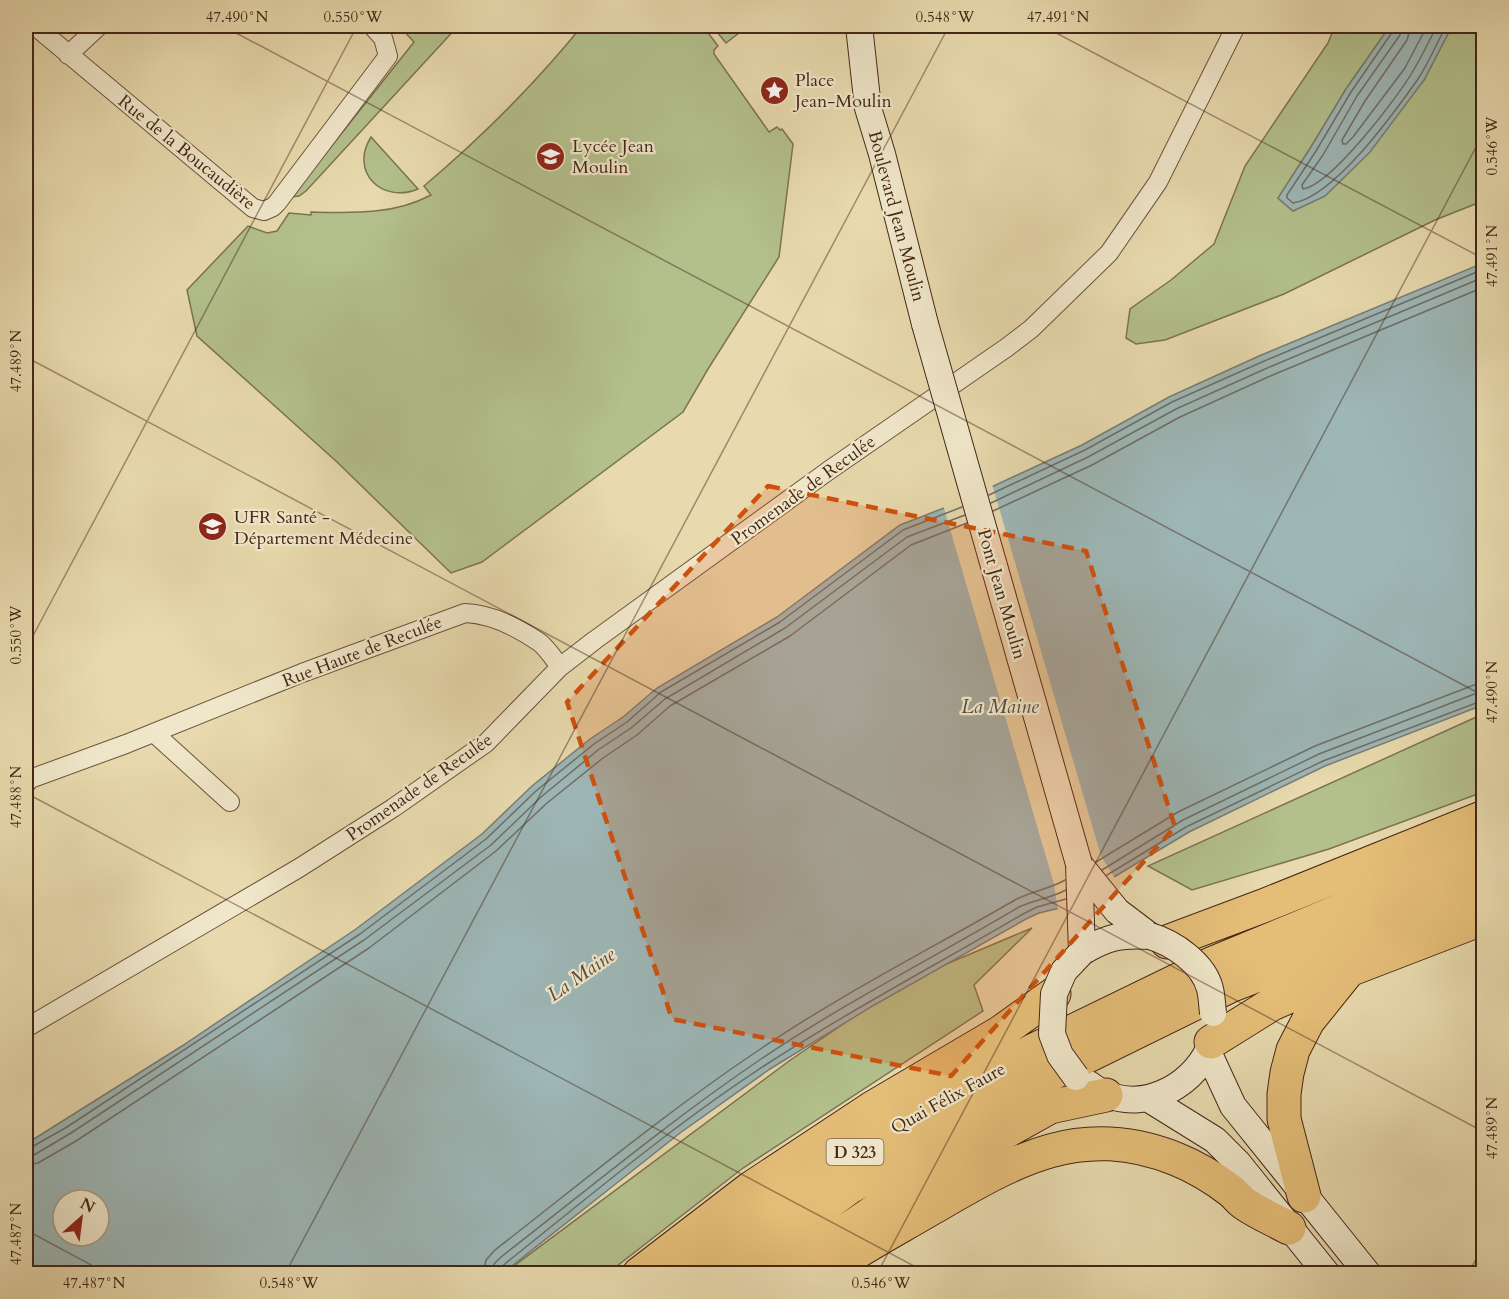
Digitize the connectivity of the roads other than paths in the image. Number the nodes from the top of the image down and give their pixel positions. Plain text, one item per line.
1 (35, 26) edge
2 (99, 26) edge
3 (372, 26) edge
4 (859, 26) edge
5 (872, 26) edge
6 (1236, 26) edge
7 (68, 54) junction
8 (864, 73) junction
9 (925, 324) joint
10 (560, 667) junction
11 (154, 733) junction
12 (26, 784) edge
13 (230, 802) dead end
14 (1484, 817) edge
15 (1484, 851) edge
16 (1079, 864) junction
17 (1484, 886) edge
18 (1484, 918) edge
19 (1159, 939) junction
20 (1081, 944) junction
21 (1349, 970) junction
22 (1054, 994) junction
23 (26, 1028) edge
24 (1211, 1036) junction
25 (1052, 1067) junction
26 (1106, 1095) junction
27 (1149, 1099) junction
28 (1304, 1196) junction
29 (1289, 1227) junction
30 (639, 1274) edge
31 (687, 1274) edge
32 (732, 1274) edge
33 (783, 1274) edge
34 (823, 1274) edge
35 (1328, 1274) edge
36 (1368, 1274) edge

1 - 7 street, Rue de la Boucaudière
2 - 7 street
3 - 7 street, Rue de la Boucaudière
4 - 8 main road, Boulevard Jean Moulin
5 - 8 main road, Boulevard Jean Moulin
6 - 10 street, Promenade de Reculée
8 - 9 main road, Boulevard Jean Moulin
9 - 16 main road, Pont Jean Moulin, bridge
10 - 11 street, Rue Haute de Reculée
10 - 23 street, Promenade de Reculée
11 - 12 street, Rue Haute de Reculée
11 - 13 street
14 - 19 highway
15 - 25 highway
16 - 19 main road, Pont Jean Moulin
16 - 20 main road, Pont Jean Moulin
17 - 25 highway
18 - 21 highway
19 - 20 main road
19 - 24 main road, bridge
20 - 22 main road, bridge
21 - 24 highway
21 - 28 highway
22 - 25 main road, bridge
22 - 30 highway
24 - 27 main road
24 - 28 main road
25 - 26 main road
25 - 31 highway, Quai Félix Faure / D 323
25 - 32 highway, Quai Félix Faure / D 323
26 - 27 main road
26 - 33 highway
27 - 29 main road
28 - 36 main road
29 - 34 highway
29 - 35 main road

